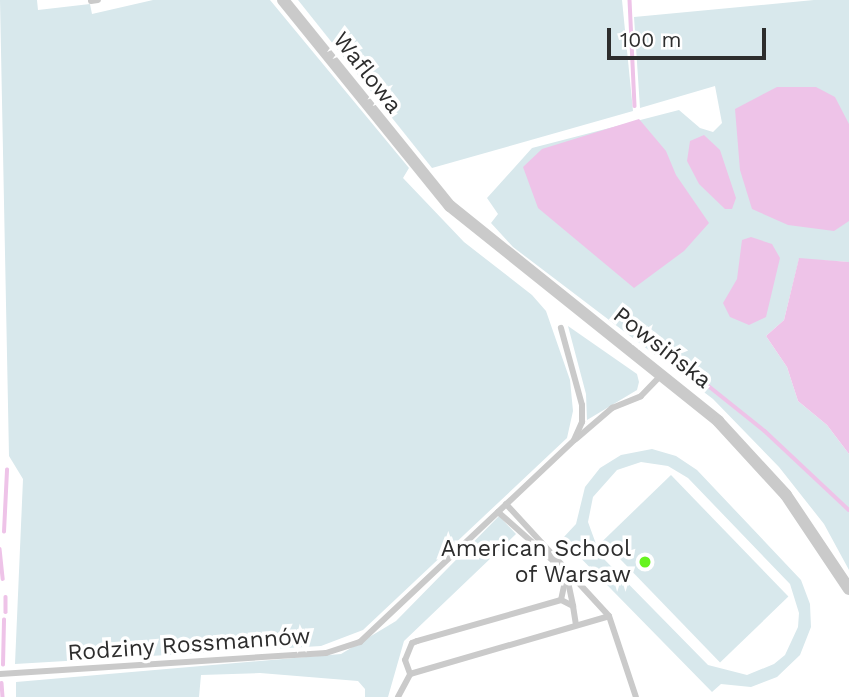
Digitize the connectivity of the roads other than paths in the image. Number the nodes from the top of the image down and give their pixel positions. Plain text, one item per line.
1 (283, 0) edge
2 (418, 171) joint
3 (561, 328) dead end
4 (662, 373) junction
5 (574, 440) junction
6 (506, 504) junction
7 (498, 512) junction
8 (558, 565) junction
9 (567, 575) junction
10 (849, 589) edge
11 (561, 600) junction
12 (573, 606) junction
13 (609, 616) junction
14 (576, 625) junction
15 (0, 674) edge
16 (410, 674) junction
17 (398, 697) edge
18 (636, 697) edge

1 - 2 street, Waflowa
2 - 4 street, Powsińska
3 - 5 lane
4 - 5 lane, Rodziny Rossmannów
4 - 10 street, Powsińska
5 - 6 lane, Rodziny Rossmannów
6 - 7 lane, Rodziny Rossmannów
6 - 8 lane
7 - 8 lane
7 - 15 lane, Rodziny Rossmannów
8 - 9 lane
9 - 11 lane
9 - 12 lane
9 - 13 lane
11 - 12 lane
11 - 16 lane
12 - 14 lane
13 - 14 lane
13 - 18 lane
14 - 16 lane
16 - 17 lane

